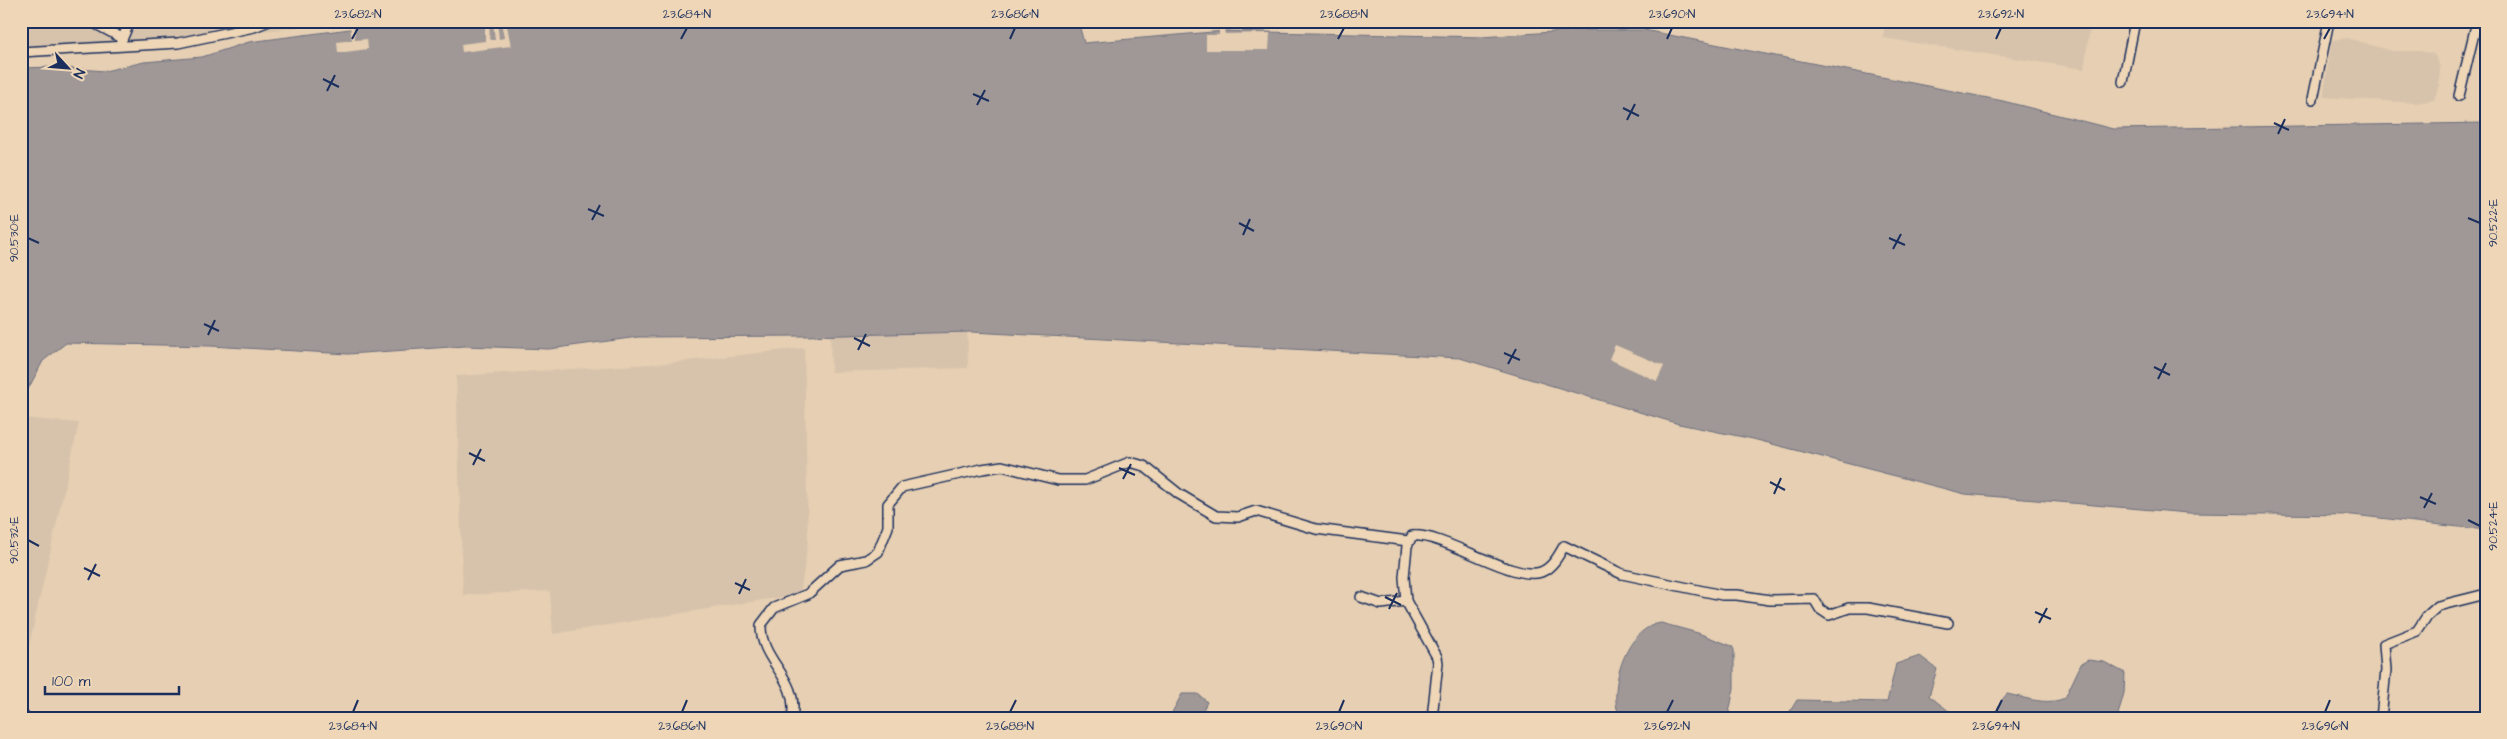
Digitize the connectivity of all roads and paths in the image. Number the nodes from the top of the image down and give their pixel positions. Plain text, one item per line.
1 (90, 21) edge
2 (130, 21) edge
3 (269, 21) edge
4 (2135, 21) edge
5 (2329, 21) edge
6 (2477, 21) edge
7 (122, 38) junction
8 (110, 48) junction
9 (21, 52) edge
10 (2123, 82) dead end
11 (2459, 96) dead end
12 (2313, 99) dead end
13 (1408, 540) junction
14 (2486, 594) edge
15 (1361, 597) dead end
16 (1406, 601) junction
17 (1948, 624) dead end
18 (21, 714) edge
19 (26, 718) edge
20 (792, 718) edge
21 (1432, 718) edge
22 (2381, 718) edge

1 - 7 street
2 - 7 street
3 - 8 street
4 - 10 street
5 - 12 street
6 - 11 street
7 - 8 street
8 - 9 street
13 - 16 street
13 - 17 street
13 - 20 street
14 - 22 street
15 - 16 street
16 - 21 street
18 - 19 street

